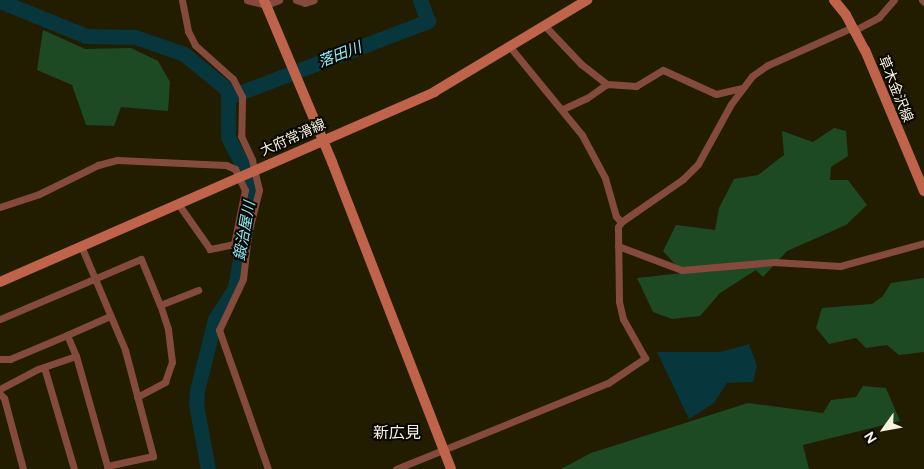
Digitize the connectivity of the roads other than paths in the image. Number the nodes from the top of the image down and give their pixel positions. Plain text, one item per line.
1 (182, 0) edge
2 (247, 0) edge
3 (279, 0) edge
4 (296, 0) edge
5 (314, 0) edge
6 (587, 0) edge
7 (834, 0) edge
8 (894, 0) edge
9 (265, 3) edge
10 (545, 26) junction
11 (854, 29) junction
12 (510, 47) junction
13 (607, 84) junction
14 (742, 88) junction
15 (564, 109) junction
16 (322, 140) junction
17 (247, 174) junction
18 (924, 191) edge
19 (180, 205) junction
20 (0, 207) edge
21 (621, 222) junction
22 (924, 243) edge
23 (618, 246) junction
24 (82, 248) junction
25 (94, 277) junction
26 (0, 282) edge
27 (198, 290) dead end
28 (160, 305) junction
29 (110, 316) junction
30 (0, 319) edge
31 (67, 335) junction
32 (76, 356) junction
33 (0, 360) edge
34 (44, 367) junction
35 (0, 389) edge
36 (0, 394) edge
37 (137, 397) junction
38 (443, 450) junction
39 (108, 468) edge
40 (23, 469) edge
41 (74, 469) edge
42 (268, 469) edge
43 (396, 469) edge
44 (451, 469) edge

1 - 17 street
2 - 9 street
3 - 9 street
4 - 5 street
6 - 10 main road, 大府常滑線
7 - 11 main road, 草木金沢線
8 - 11 street
9 - 16 main road
10 - 12 main road, 大府常滑線
10 - 13 street
11 - 14 street
11 - 18 main road, 草木金沢線
12 - 15 street
12 - 16 main road, 大府常滑線
13 - 14 street
13 - 15 street
14 - 21 street
15 - 21 street
16 - 17 main road, 大府常滑線
16 - 38 main road
17 - 19 main road, 大府常滑線
17 - 19 street
17 - 20 street
17 - 42 street
19 - 24 main road, 大府常滑線
21 - 23 street
22 - 23 street
23 - 38 street
24 - 25 street
24 - 26 main road, 大府常滑線
25 - 28 street
25 - 29 street
25 - 30 street
27 - 28 street
28 - 37 street
29 - 31 street
29 - 37 street
31 - 32 street
31 - 33 street
32 - 34 street
32 - 39 street
34 - 35 street
34 - 41 street
36 - 40 street
37 - 39 street
38 - 43 street
38 - 44 main road

